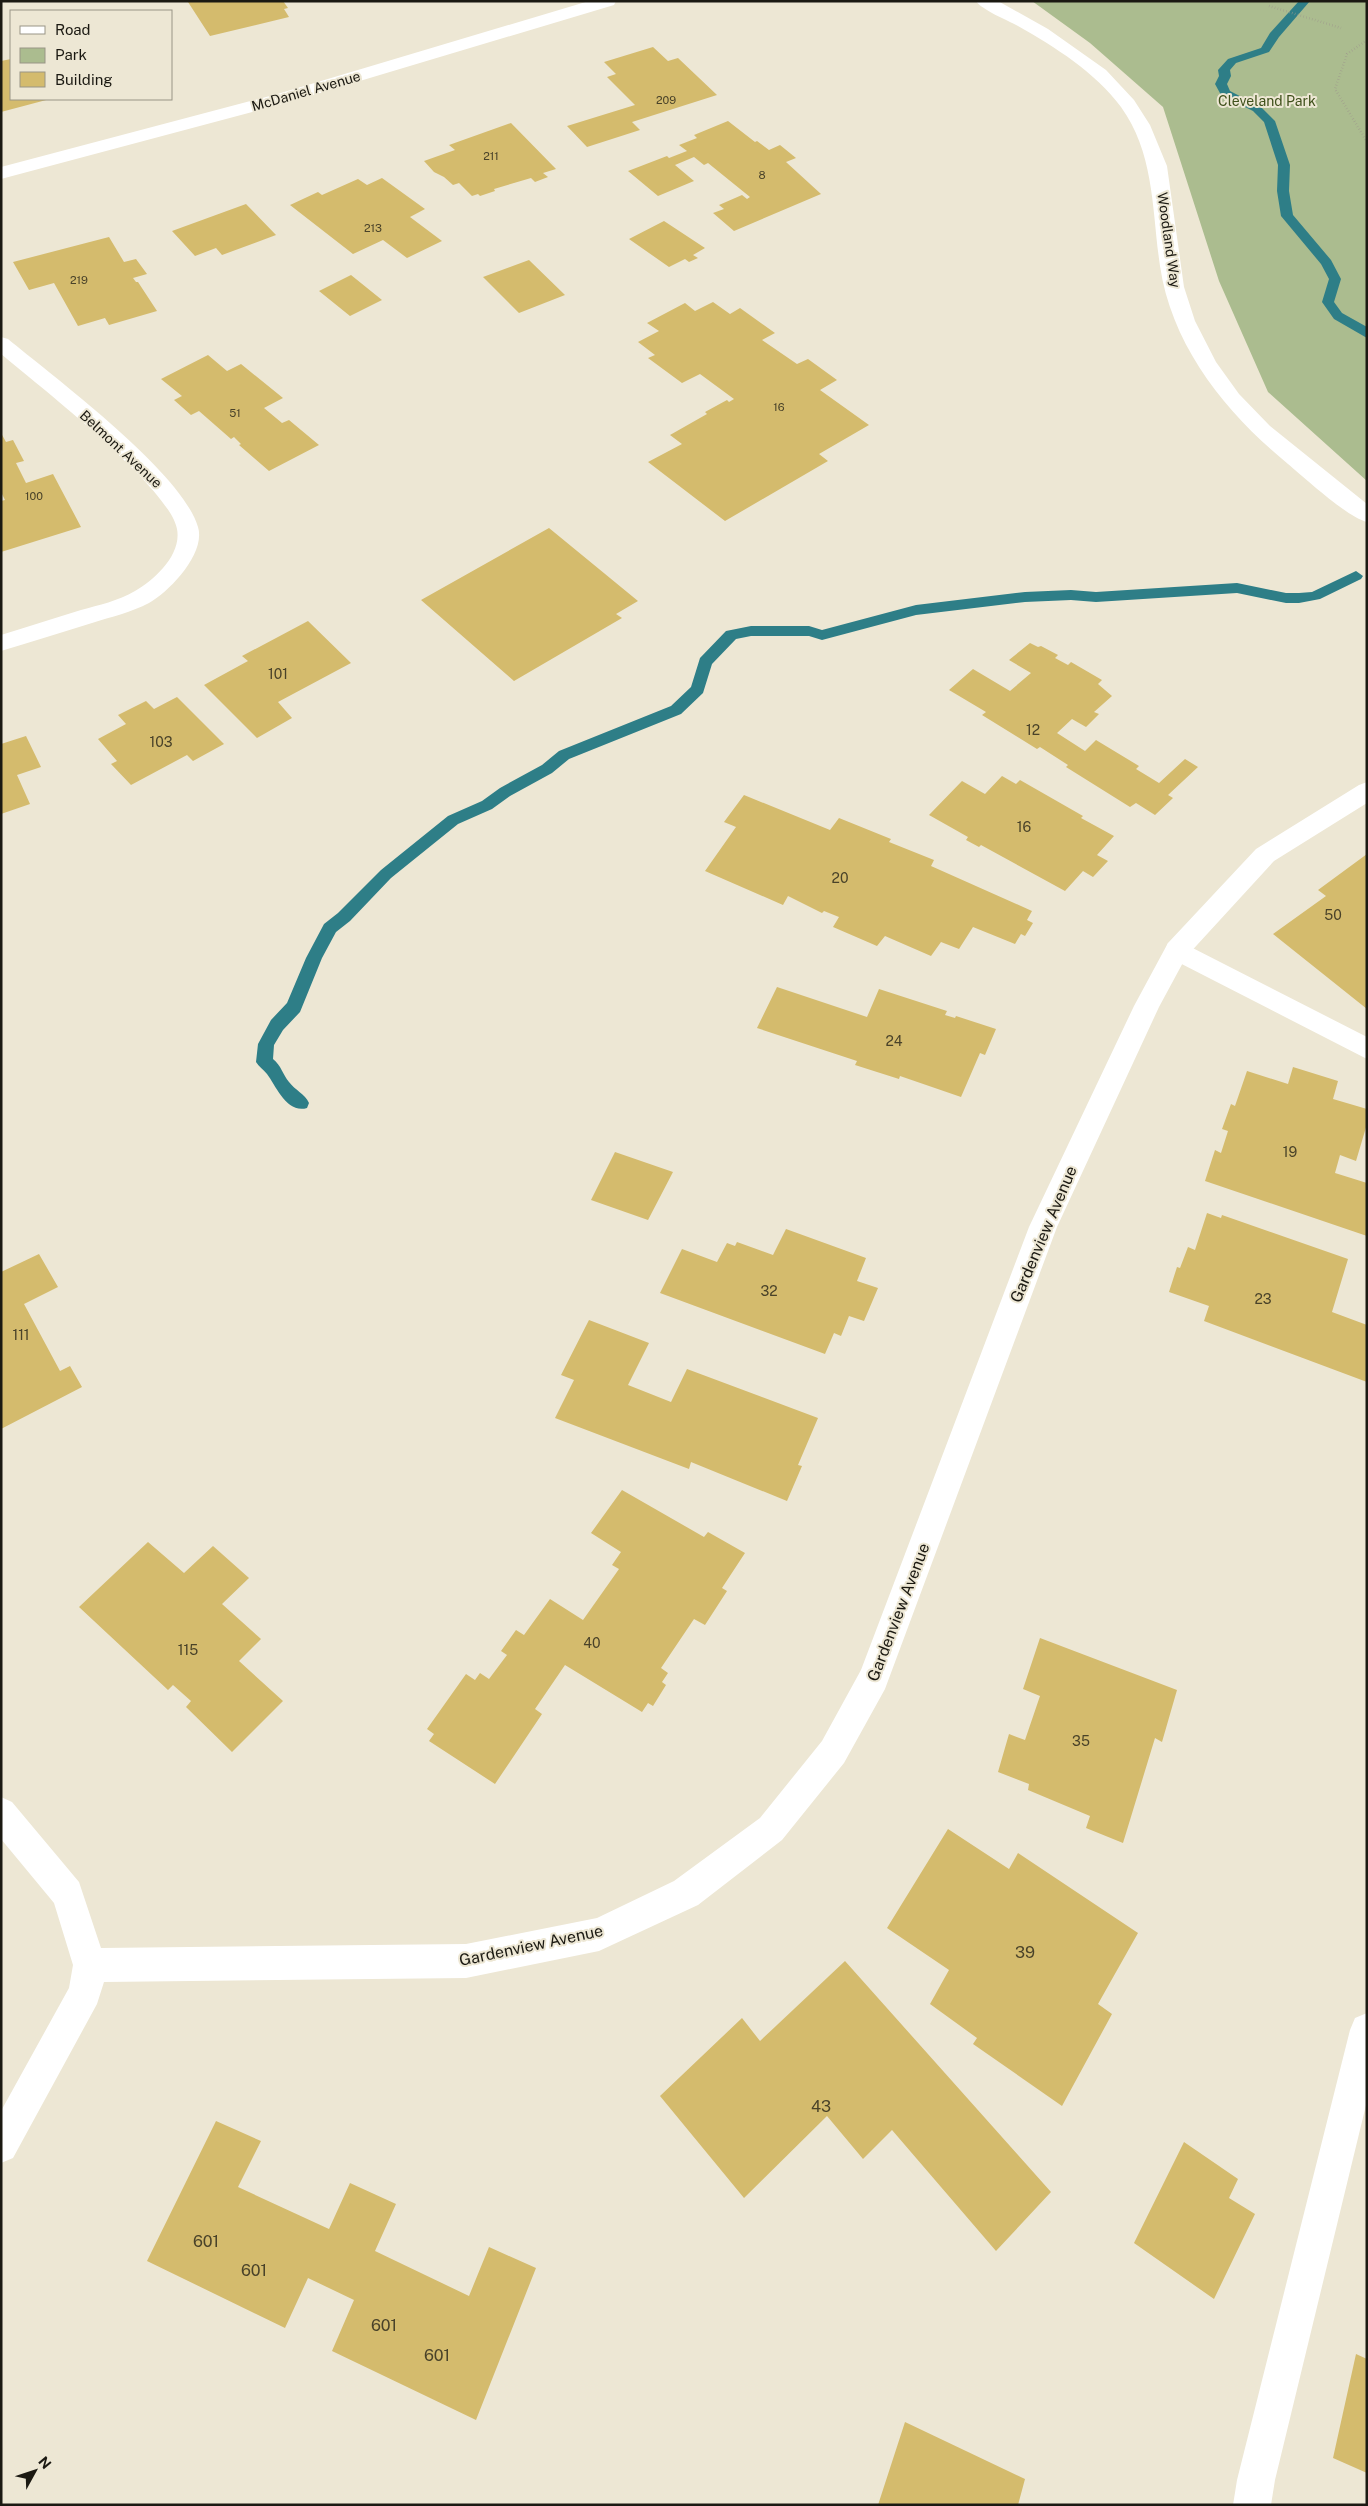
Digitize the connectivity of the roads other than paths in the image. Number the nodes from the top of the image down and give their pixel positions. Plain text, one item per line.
1 (608, 1) edge
2 (984, 1) edge
3 (1, 173) edge
4 (1, 343) edge
5 (1367, 515) edge
6 (1, 643) edge
7 (1367, 791) edge
8 (1178, 950) junction
9 (1367, 1049) edge
10 (1, 1813) edge
11 (90, 1965) junction
12 (1367, 2030) edge
13 (1, 2146) edge
14 (1252, 2505) edge

1 - 3 street, McDaniel Avenue
2 - 5 street, Woodland Way
4 - 6 street, Belmont Avenue
7 - 8 street, Gardenview Avenue
8 - 9 street
8 - 11 street, Gardenview Avenue
10 - 11 street
11 - 13 street
12 - 14 street

